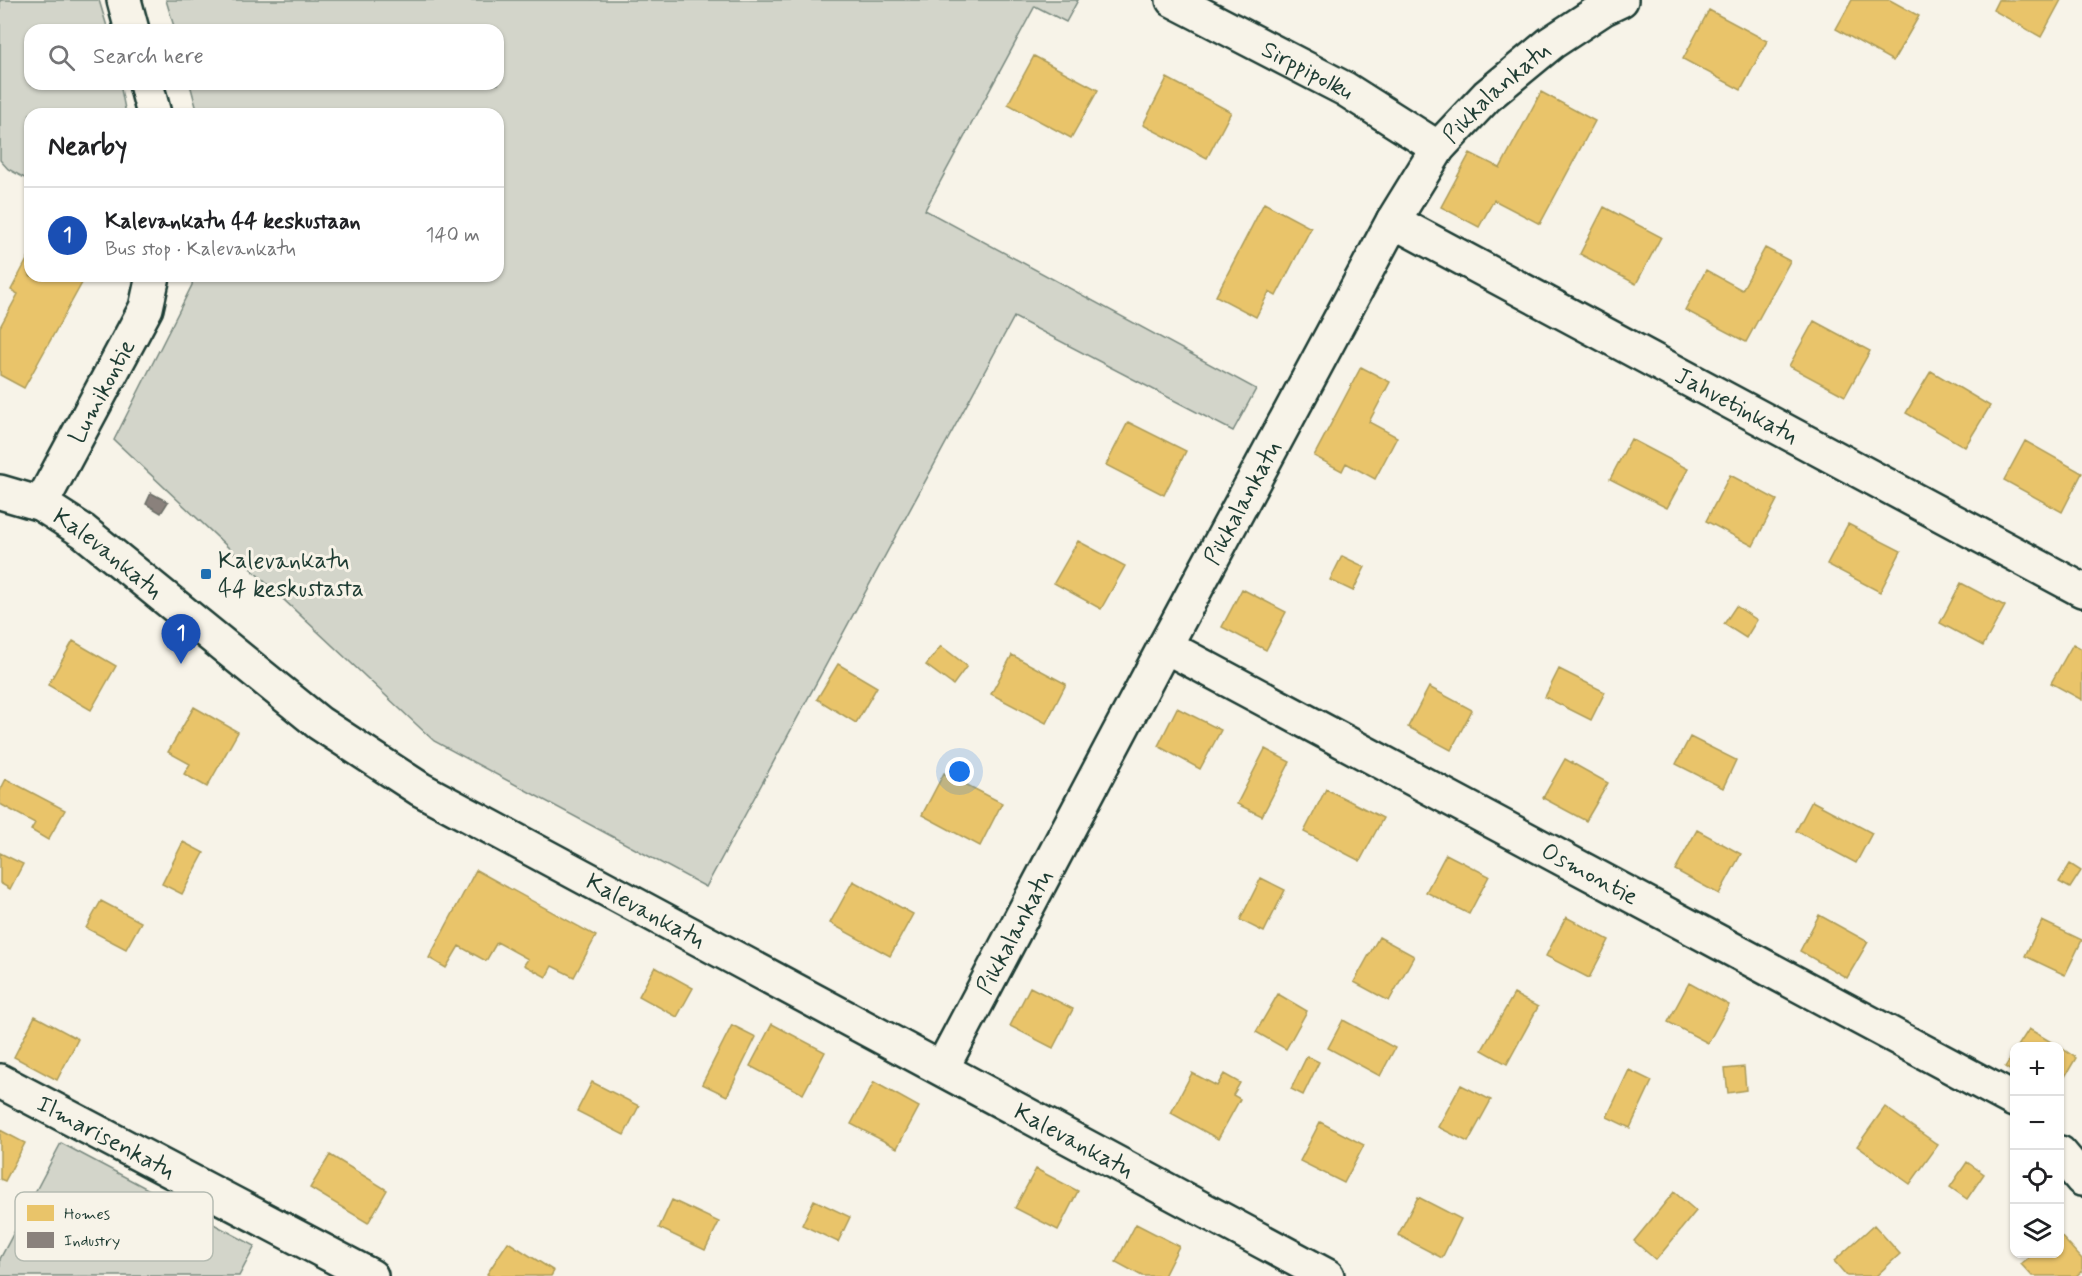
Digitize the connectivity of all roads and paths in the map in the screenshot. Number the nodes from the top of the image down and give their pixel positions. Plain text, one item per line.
1 (124, 0) edge
2 (1173, 0) edge
3 (1621, 0) edge
4 (130, 24) edge
5 (148, 90) edge
6 (152, 108) edge
7 (1437, 148) junction
8 (1393, 221) junction
9 (152, 282) edge
10 (0, 492) edge
11 (41, 504) junction
12 (2082, 590) edge
13 (1165, 646) junction
14 (942, 1068) junction
15 (0, 1081) edge
16 (2010, 1098) edge
17 (2064, 1158) edge
18 (2082, 1179) edge
19 (211, 1192) edge
20 (213, 1193) edge
21 (371, 1276) edge
22 (1327, 1276) edge

1 - 4 street
2 - 7 street, Sirppipolku
3 - 7 street, Pikkalankatu
5 - 6 street
7 - 8 street, Pikkalankatu
8 - 12 street, Jahvetinkatu
8 - 13 street, Pikkalankatu
9 - 11 street, Lumikontie
10 - 11 street, Kalevankatu
11 - 14 street, Kalevankatu
13 - 14 street, Pikkalankatu
13 - 16 street, Osmontie
14 - 22 street, Kalevankatu
15 - 19 street, Ilmarisenkatu
17 - 18 street
20 - 21 street, Ilmarisenkatu

